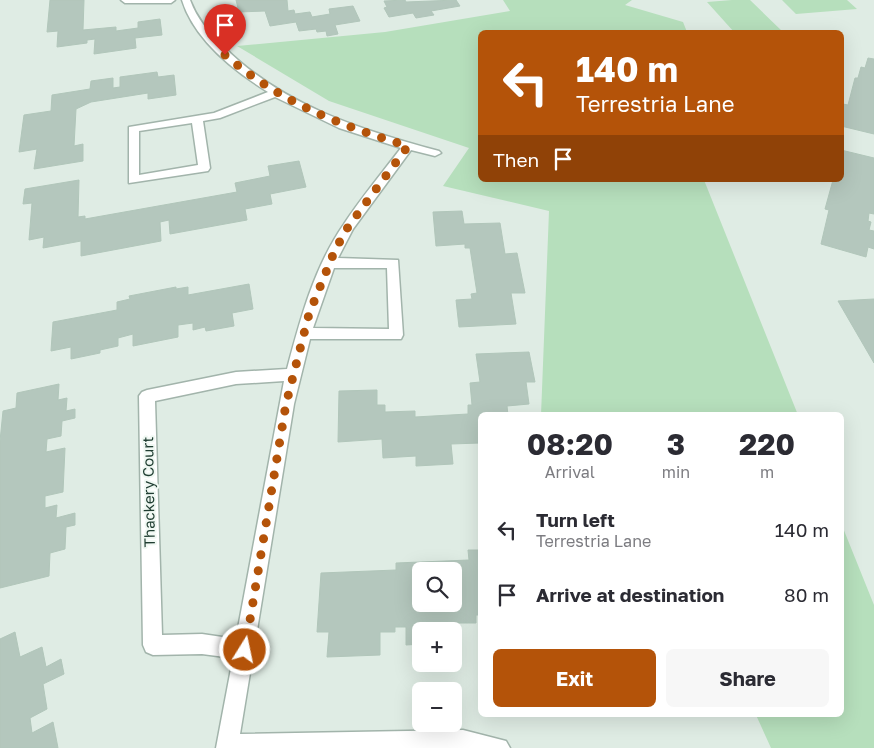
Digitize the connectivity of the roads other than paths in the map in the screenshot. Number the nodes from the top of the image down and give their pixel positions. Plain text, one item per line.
1 (126, 0) edge
2 (171, 0) edge
3 (186, 0) edge
4 (275, 93) junction
5 (197, 119) junction
6 (408, 146) junction
7 (435, 153) dead end
8 (330, 263) junction
9 (303, 333) junction
10 (293, 375) junction
11 (245, 650) junction
12 (227, 746) edge
13 (499, 748) edge

1 - 2 street
3 - 4 street
4 - 5 street
4 - 6 street
5 - 5 street
6 - 7 street
6 - 8 street
8 - 9 street
8 - 9 street
9 - 10 street
10 - 11 street
10 - 11 street, Thackery Court
11 - 12 street
12 - 13 street

